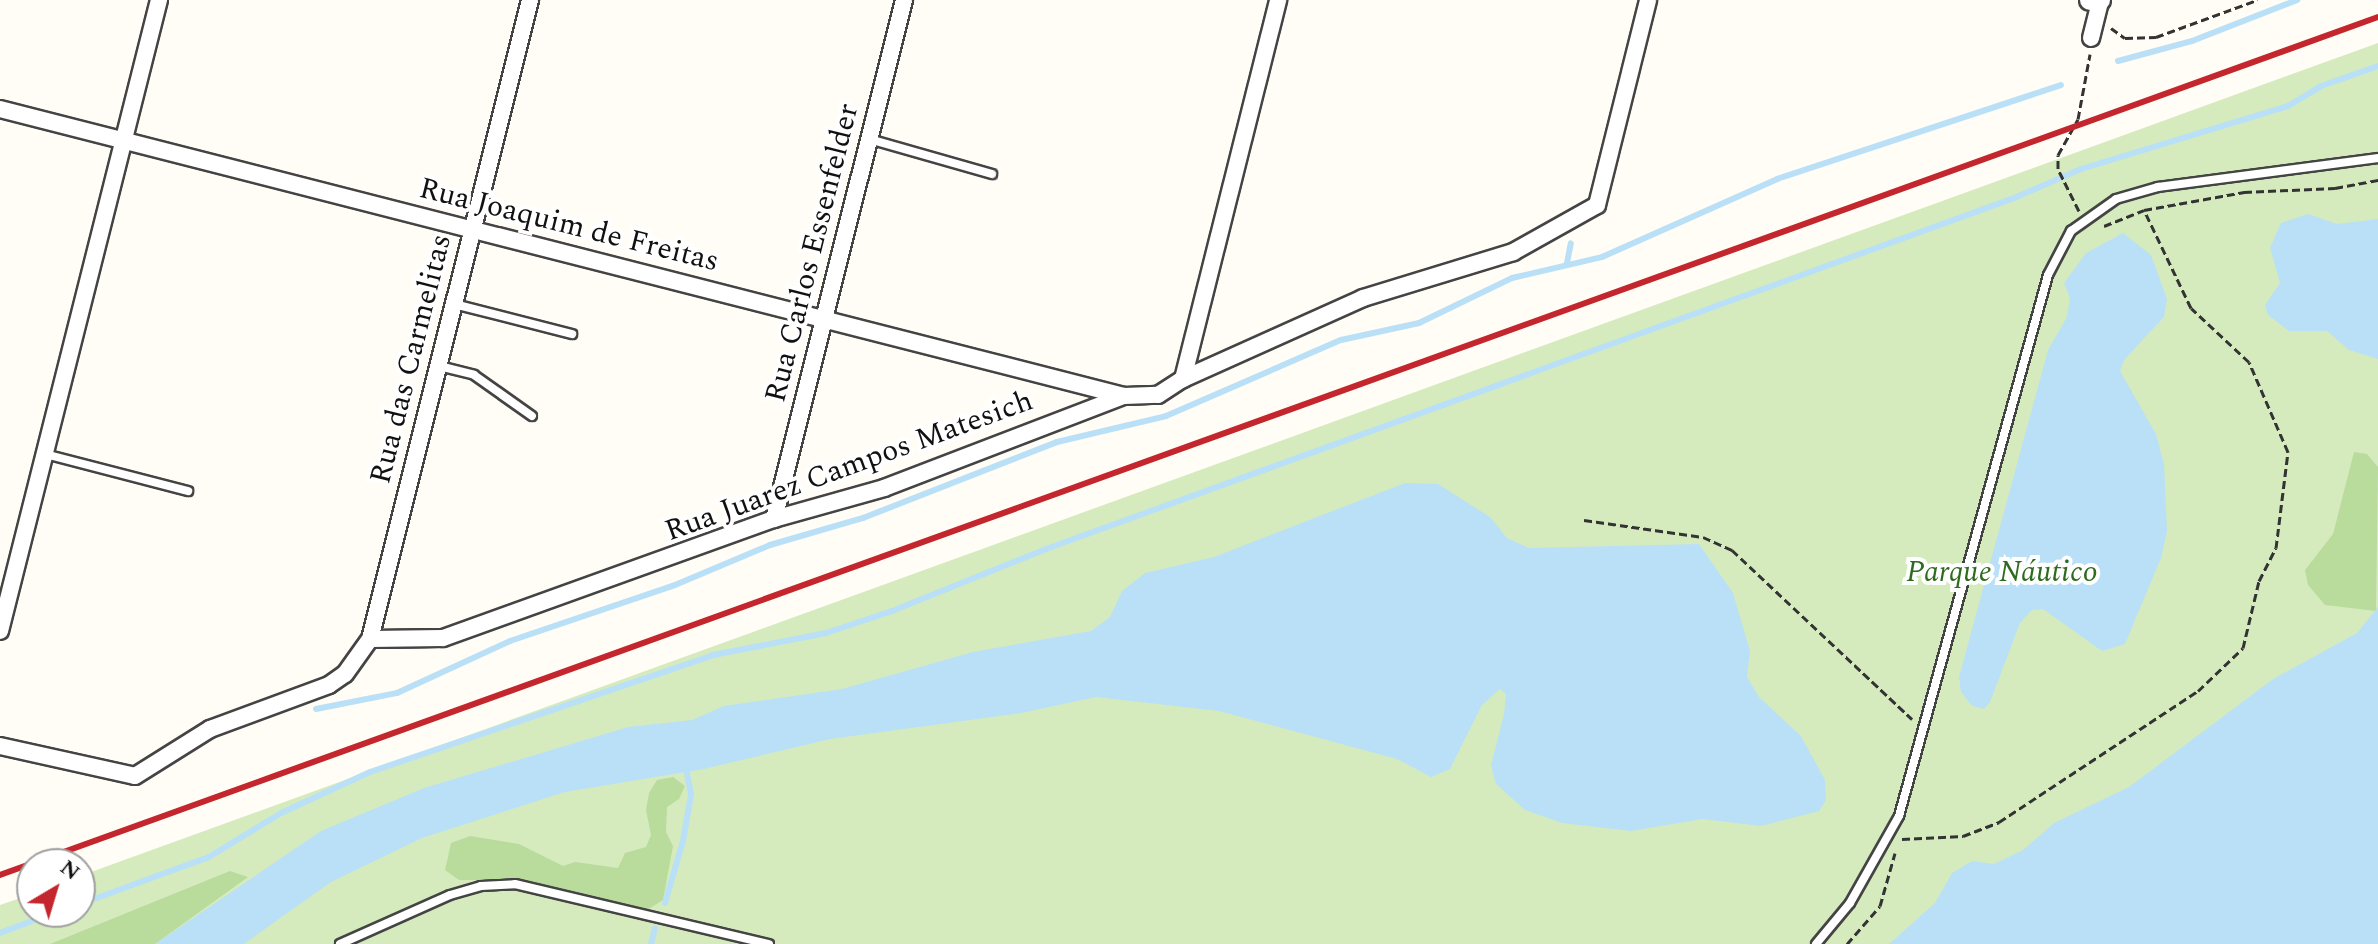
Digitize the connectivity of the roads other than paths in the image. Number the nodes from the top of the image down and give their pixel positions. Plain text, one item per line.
1 (159, 0) edge
2 (530, 0) edge
3 (904, 0) edge
4 (1278, 0) edge
5 (1648, 0) edge
6 (2097, 1) edge
7 (2091, 38) road end
8 (0, 109) edge
9 (869, 139) junction
10 (124, 141) junction
11 (2378, 158) edge
12 (992, 174) dead end
13 (472, 230) junction
14 (453, 304) junction
15 (824, 319) junction
16 (572, 334) dead end
17 (438, 366) junction
18 (1183, 379) junction
19 (1124, 396) junction
20 (532, 416) dead end
21 (45, 454) junction
22 (188, 491) dead end
23 (774, 519) junction
24 (0, 631) edge
25 (370, 639) junction
26 (0, 746) edge
27 (340, 944) edge
28 (769, 944) edge
29 (1816, 944) edge

1 - 10 street
2 - 13 street, Rua das Carmelitas
3 - 9 street, Rua Carlos Essenfelder
4 - 18 street
5 - 18 street, Rua Juarez Campos Matesich
6 - 7 street
8 - 10 street, Rua Joaquim de Freitas
9 - 12 lane
9 - 15 street, Rua Carlos Essenfelder
10 - 13 street, Rua Joaquim de Freitas
10 - 21 street
11 - 29 lane
13 - 14 street, Rua das Carmelitas
13 - 15 street, Rua Joaquim de Freitas
14 - 16 lane
14 - 17 street, Rua das Carmelitas
15 - 19 street, Rua Joaquim de Freitas
15 - 23 street, Rua Carlos Essenfelder
17 - 20 lane
17 - 25 street, Rua das Carmelitas
18 - 19 street, Rua Juarez Campos Matesich
19 - 23 street, Rua Juarez Campos Matesich
21 - 22 lane
21 - 24 street
23 - 25 street, Rua Juarez Campos Matesich
25 - 26 street
27 - 28 lane

